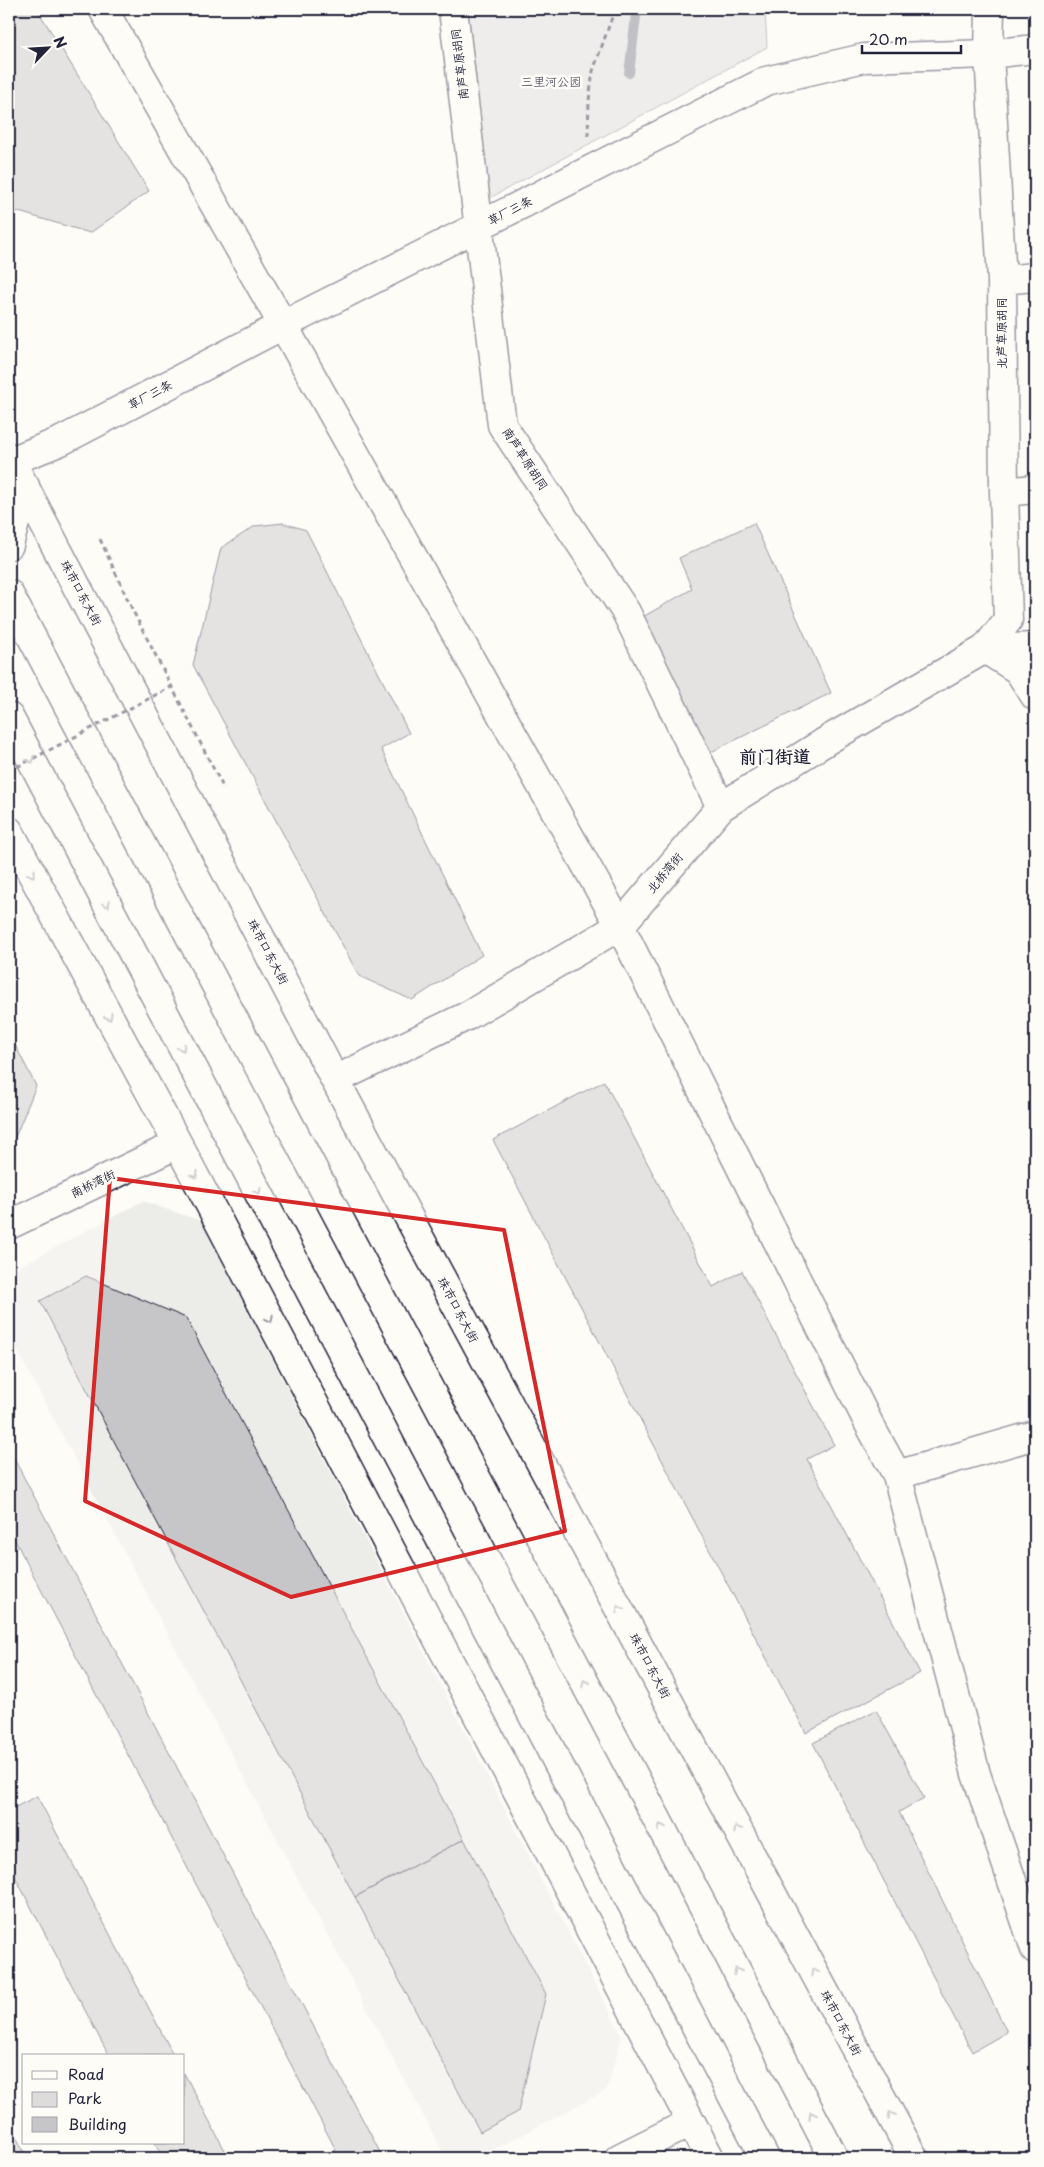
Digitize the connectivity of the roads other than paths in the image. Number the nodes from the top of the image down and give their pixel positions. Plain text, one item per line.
1 (103, 9) edge
2 (454, 9) edge
3 (990, 9) edge
4 (1035, 49) edge
5 (989, 54) junction
6 (479, 227) junction
7 (1035, 277) edge
8 (1002, 280) junction
9 (283, 325) junction
10 (10, 459) edge
11 (25, 486) junction
12 (1035, 489) edge
13 (1004, 492) junction
14 (9, 545) edge
15 (9, 594) edge
16 (1035, 647) edge
17 (985, 649) junction
18 (1035, 696) edge
19 (9, 716) edge
20 (721, 807) junction
21 (9, 831) edge
22 (620, 926) junction
23 (335, 1080) junction
24 (178, 1144) junction
25 (9, 1225) edge
26 (1035, 1435) edge
27 (897, 1475) junction
28 (1035, 1949) edge
29 (691, 2122) junction
30 (619, 2158) edge
31 (710, 2158) edge
32 (765, 2158) edge
33 (834, 2158) edge
34 (914, 2158) edge

1 - 9 street
2 - 6 street, 南芦草原胡同
3 - 5 street, 北芦草原胡同
4 - 5 street, 草厂三条
5 - 6 street, 草厂三条
5 - 8 street, 北芦草原胡同
6 - 9 street, 草厂三条
6 - 20 street, 南芦草原胡同
7 - 8 street
8 - 13 street, 北芦草原胡同
9 - 10 street, 草厂三条
9 - 22 street
10 - 11 street, 珠市口东大街
11 - 14 street
11 - 23 street, 珠市口东大街
12 - 13 street
13 - 17 street, 北芦草原胡同
33 -> 15 street
16 - 17 street
17 - 18 street
17 - 20 street, 北桥湾街
19 -> 32 street
20 - 22 street, 北桥湾街
21 -> 24 street
22 - 23 street, 北桥湾街
22 - 27 street
34 -> 23 street, 珠市口东大街
24 - 25 street, 南桥湾街
24 -> 29 street
26 - 27 street
27 - 28 street
29 - 30 street
29 - 31 street

